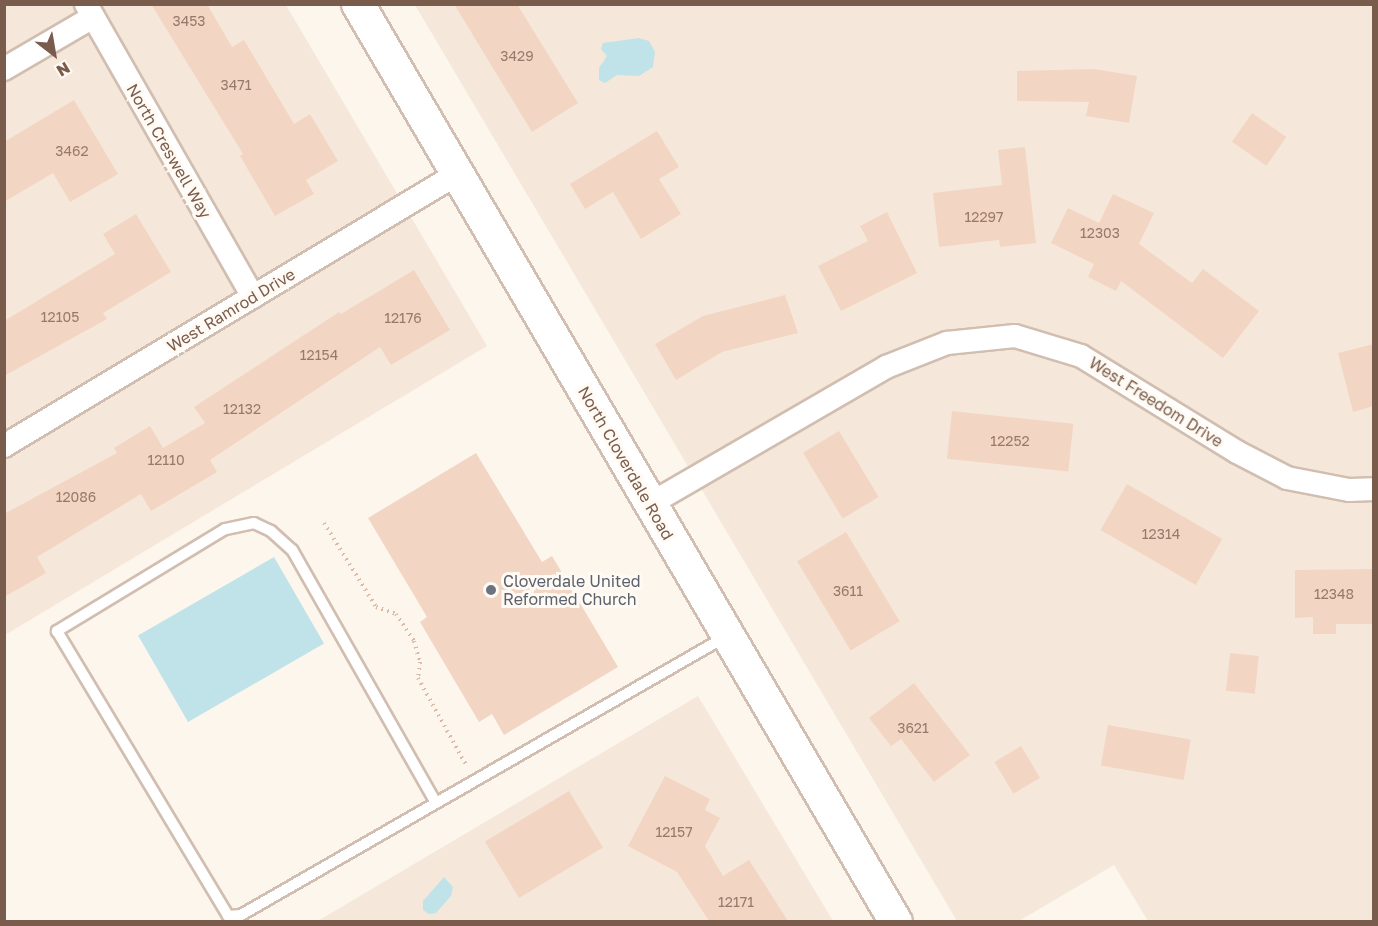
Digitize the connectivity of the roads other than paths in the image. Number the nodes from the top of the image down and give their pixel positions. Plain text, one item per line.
1 (360, 5) edge
2 (89, 11) edge
3 (4, 69) edge
4 (457, 174) junction
5 (253, 297) junction
6 (4, 446) edge
7 (1374, 489) edge
8 (650, 504) junction
9 (728, 636) junction
10 (436, 803) junction
11 (895, 921) edge

1 - 4 main road, North Cloverdale Road
2 - 3 street
2 - 5 street, North Creswell Way
4 - 5 street, West Ramrod Drive
4 - 8 main road, North Cloverdale Road
5 - 6 street, West Ramrod Drive
7 - 8 street, West Freedom Drive
8 - 9 main road, North Cloverdale Road
9 - 10 lane
9 - 11 main road, North Cloverdale Road
10 - 10 lane

